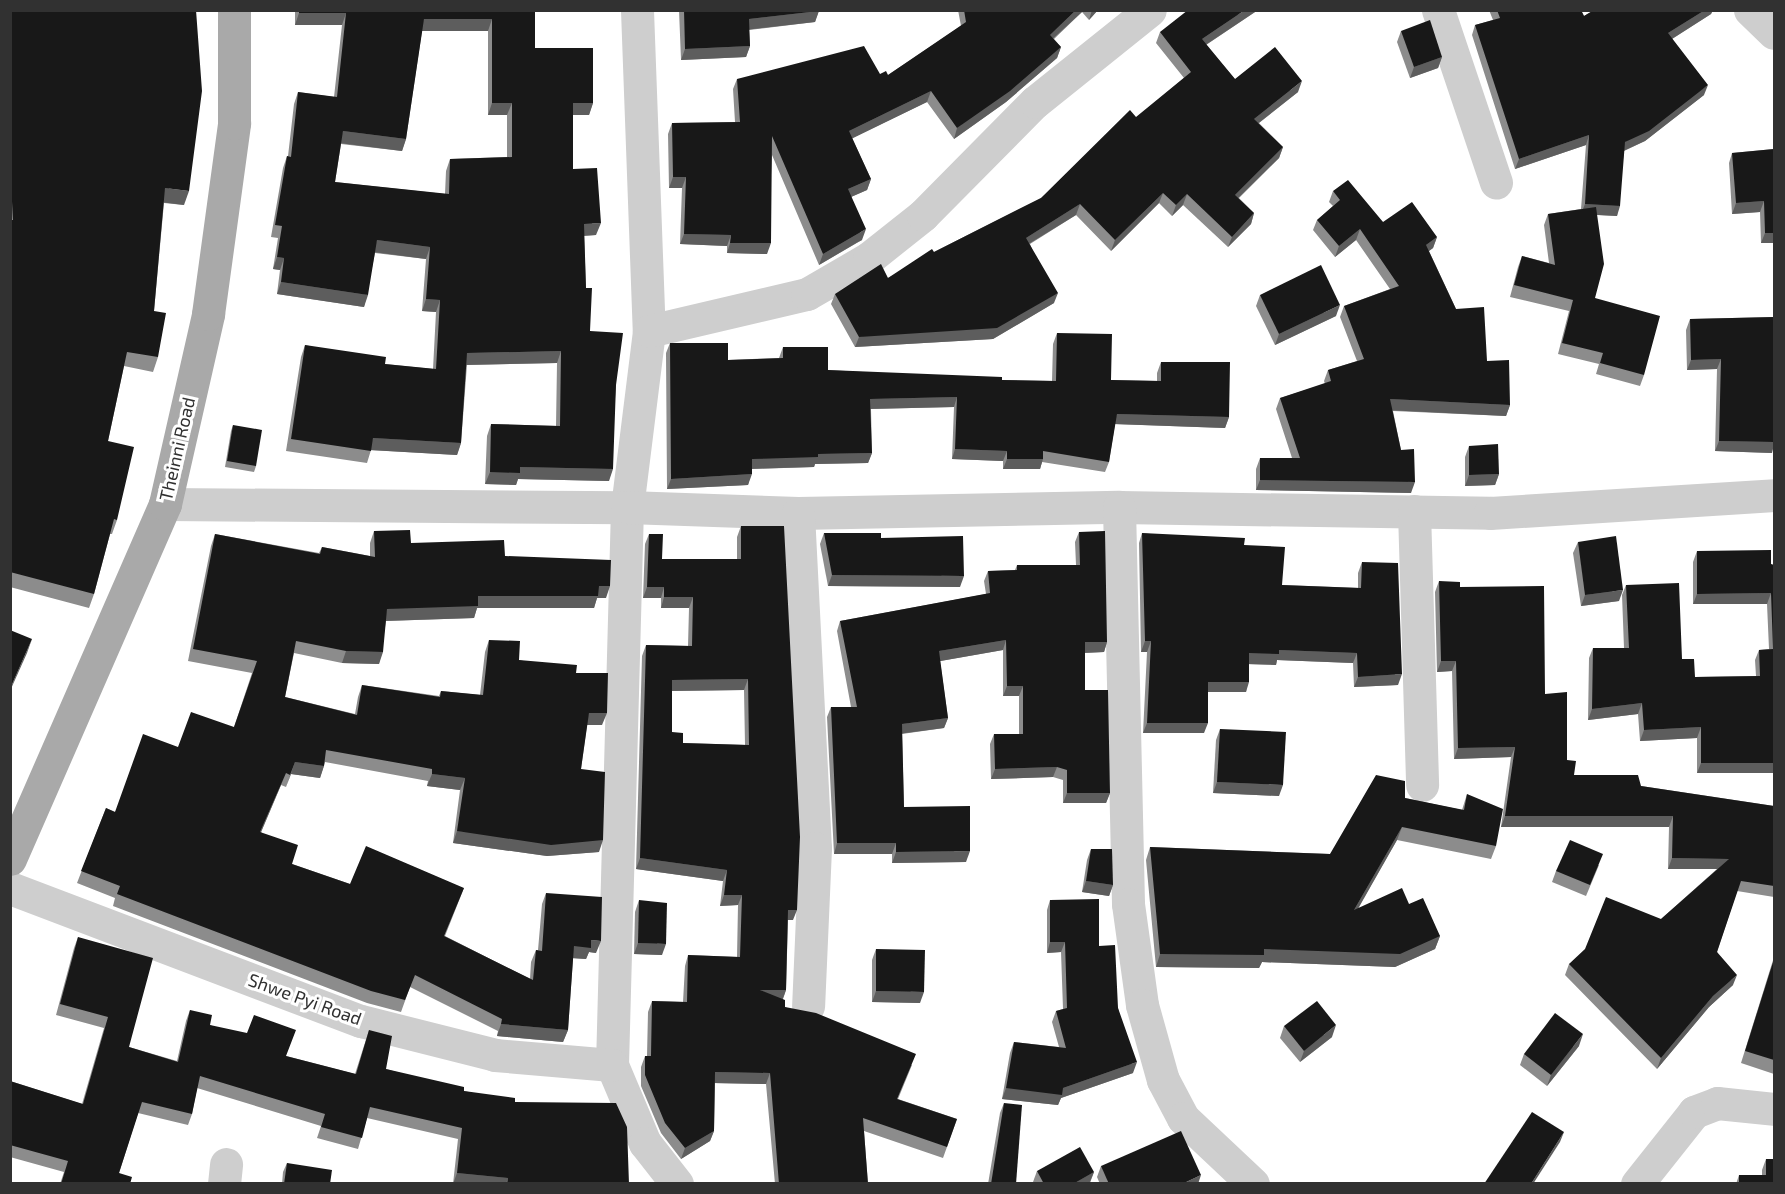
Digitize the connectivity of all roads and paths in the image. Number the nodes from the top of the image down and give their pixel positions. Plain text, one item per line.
1 (234, 10) edge
2 (637, 10) edge
3 (1150, 10) edge
4 (1438, 10) edge
5 (1750, 10) edge
6 (1774, 33) edge
7 (1496, 182) dead end
8 (649, 331) junction
9 (1774, 495) edge
10 (165, 504) junction
11 (627, 507) junction
12 (1119, 507) junction
13 (1414, 511) junction
14 (798, 513) junction
15 (1422, 785) dead end
16 (10, 859) edge
17 (10, 888) edge
18 (808, 1006) dead end
19 (612, 1065) junction
20 (1774, 1109) edge
21 (677, 1184) edge
22 (1253, 1184) edge
23 (1637, 1184) edge

1 - 10 main road, Theinni Road
2 - 8 street
3 - 8 street
4 - 7 street
5 - 6 street
8 - 11 street
9 - 13 street
10 - 11 street
10 - 16 main road, Theinni Road
11 - 14 street
11 - 19 street
12 - 13 street
12 - 14 street
12 - 22 street
13 - 15 street
14 - 18 street
17 - 19 street, Shwe Pyi Road
19 - 21 street
20 - 23 street

